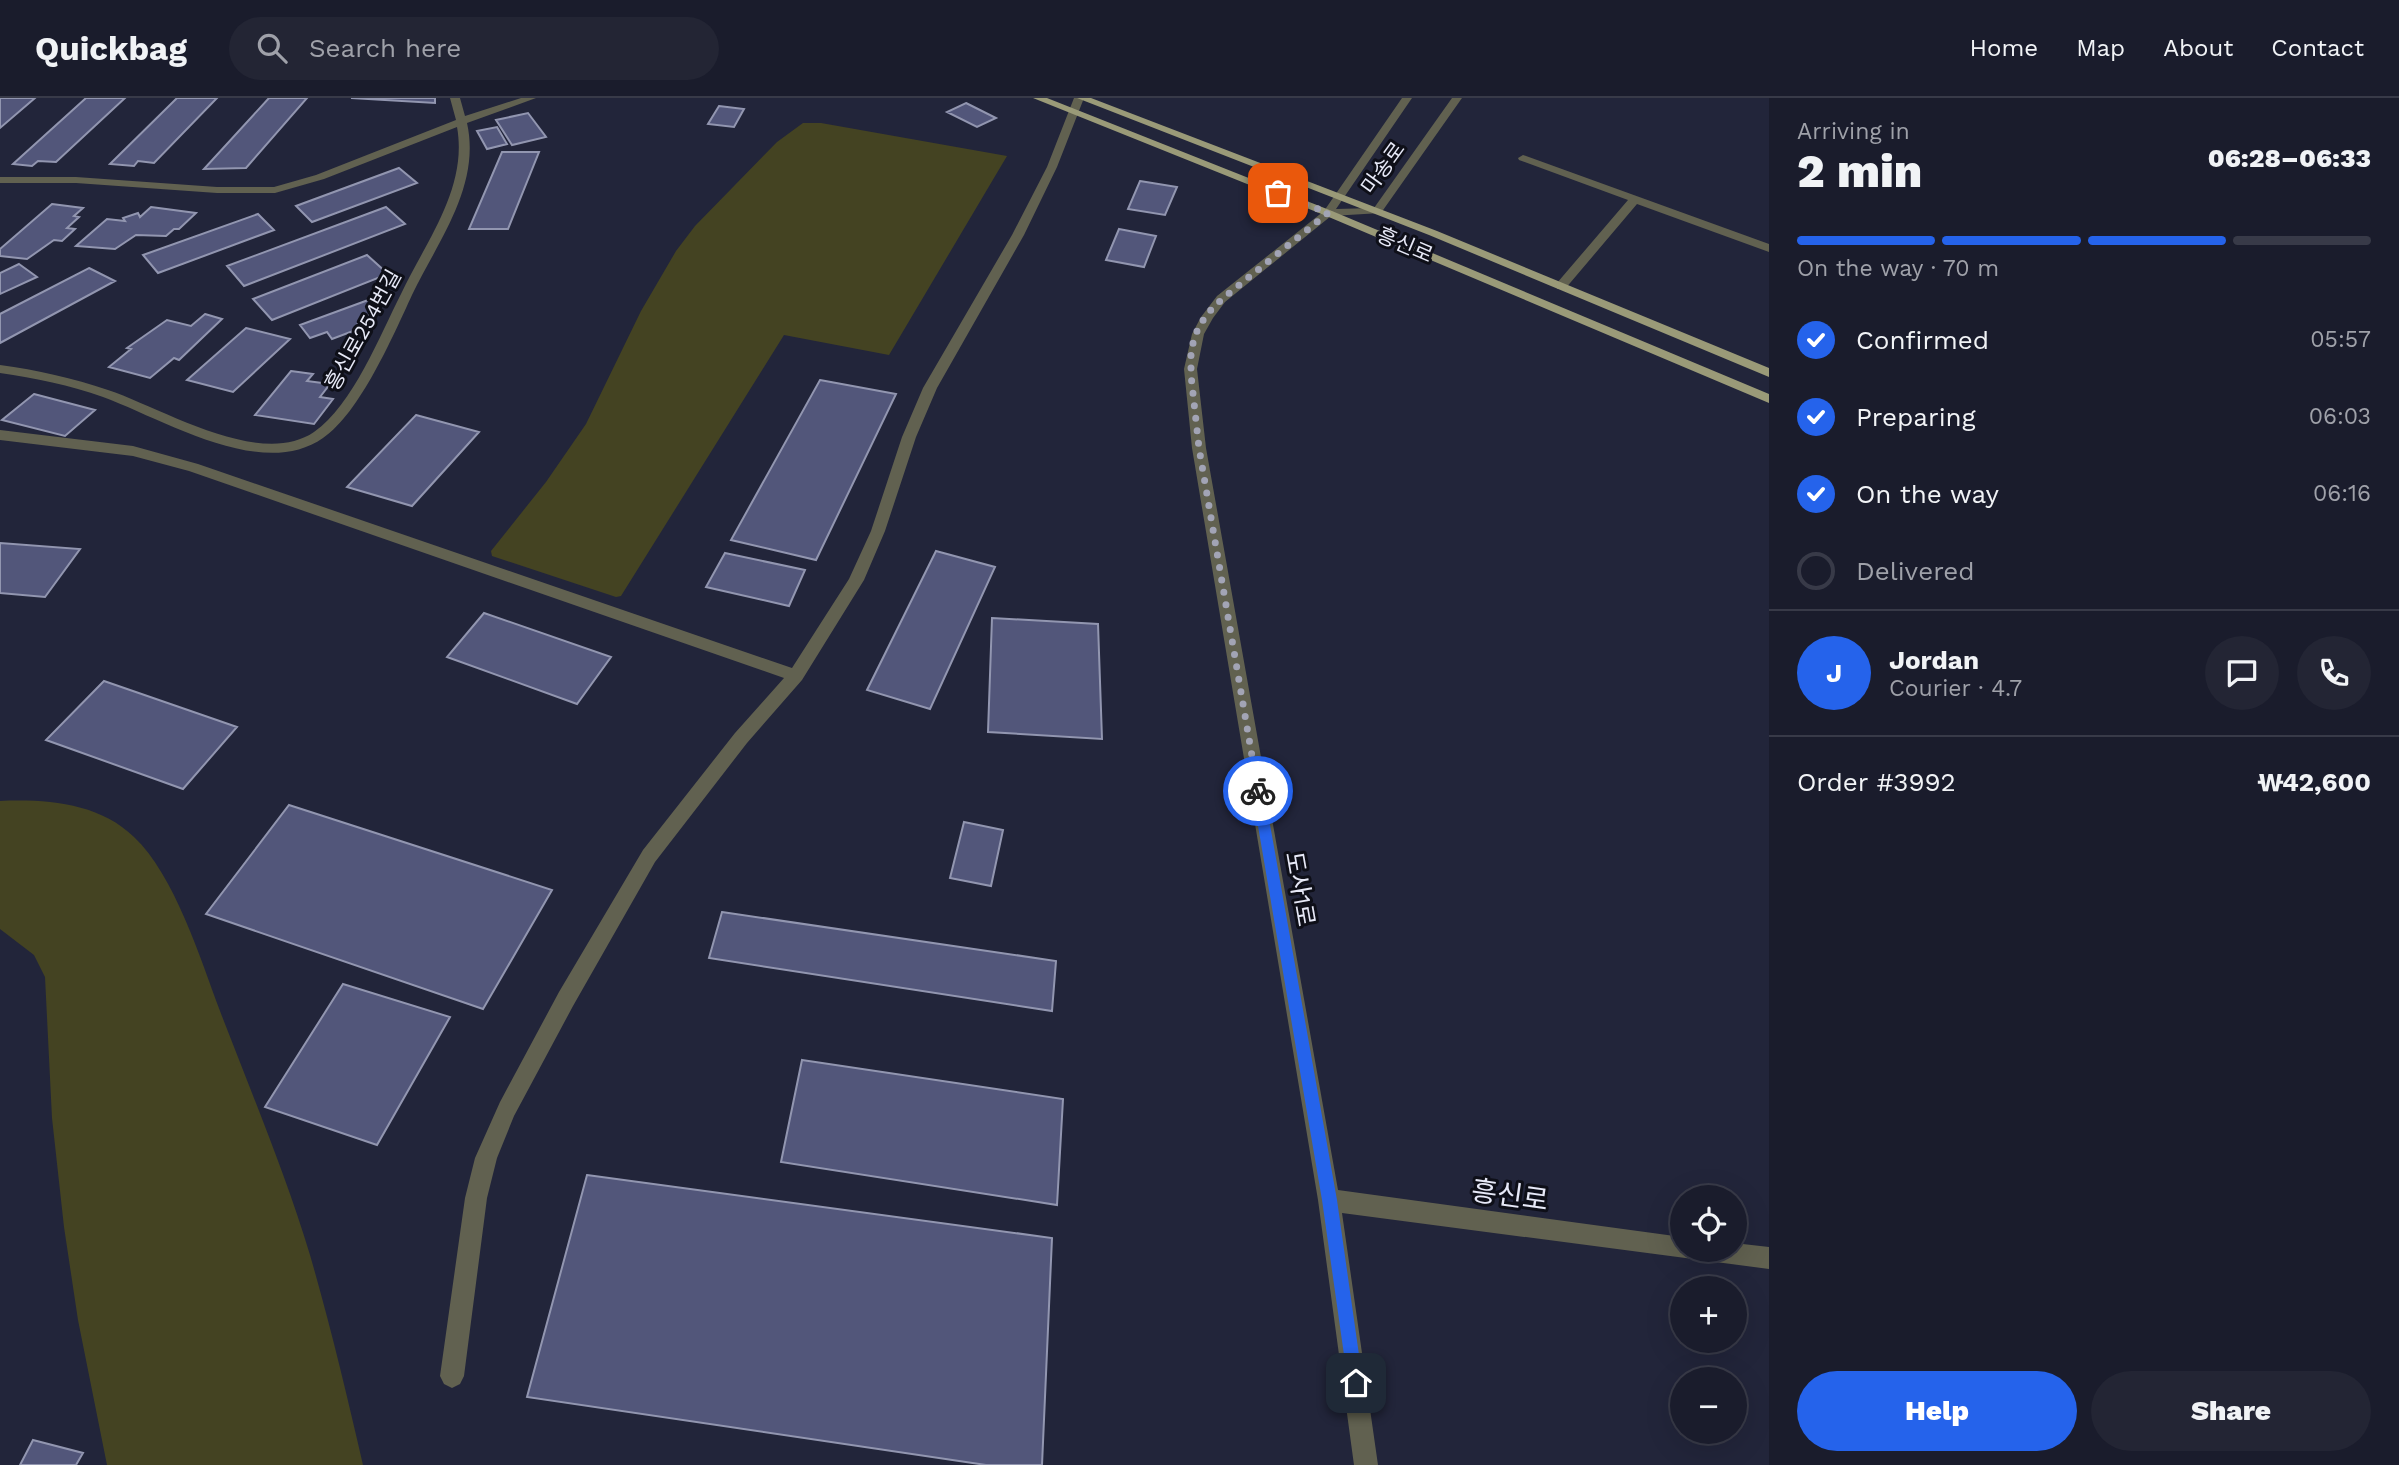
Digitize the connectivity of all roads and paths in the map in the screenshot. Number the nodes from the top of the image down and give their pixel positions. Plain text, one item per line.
1 (456, 98) edge
2 (531, 98) edge
3 (1038, 98) edge
4 (1407, 98) edge
5 (1457, 98) edge
6 (1078, 103) edge
7 (462, 121) junction
8 (1523, 159) dead end
9 (0, 180) edge
10 (1340, 197) junction
11 (1636, 198) junction
12 (1377, 211) junction
13 (1328, 213) junction
14 (1769, 248) edge
15 (1561, 286) junction
16 (0, 369) edge
17 (1769, 373) edge
18 (1769, 399) edge
19 (0, 435) edge
20 (796, 676) junction
21 (1329, 1200) junction
22 (1670, 1246) edge
23 (1747, 1256) edge
24 (1769, 1258) edge
25 (452, 1376) dead end
26 (1366, 1465) edge

1 - 7 street, 흥신로254번길
2 - 7 street
3 - 6 main road, 흥신로
4 - 10 street, 마송로
5 - 12 street, 마송로
6 - 10 main road, 흥신로
6 - 13 main road, 흥신로
6 - 20 street
7 - 9 street
7 - 16 street, 흥신로254번길
8 - 11 street
10 - 12 main road, 흥신로
10 - 13 street, 마송로
11 - 14 street
11 - 15 street
12 - 13 street, 마송로
12 - 15 main road, 흥신로
13 - 18 main road, 흥신로
13 - 21 street, 도사1로
15 - 17 main road, 흥신로
19 - 20 street
20 - 25 street
21 - 22 street, 흥신로
21 - 26 street, 도사1로
23 - 24 street

